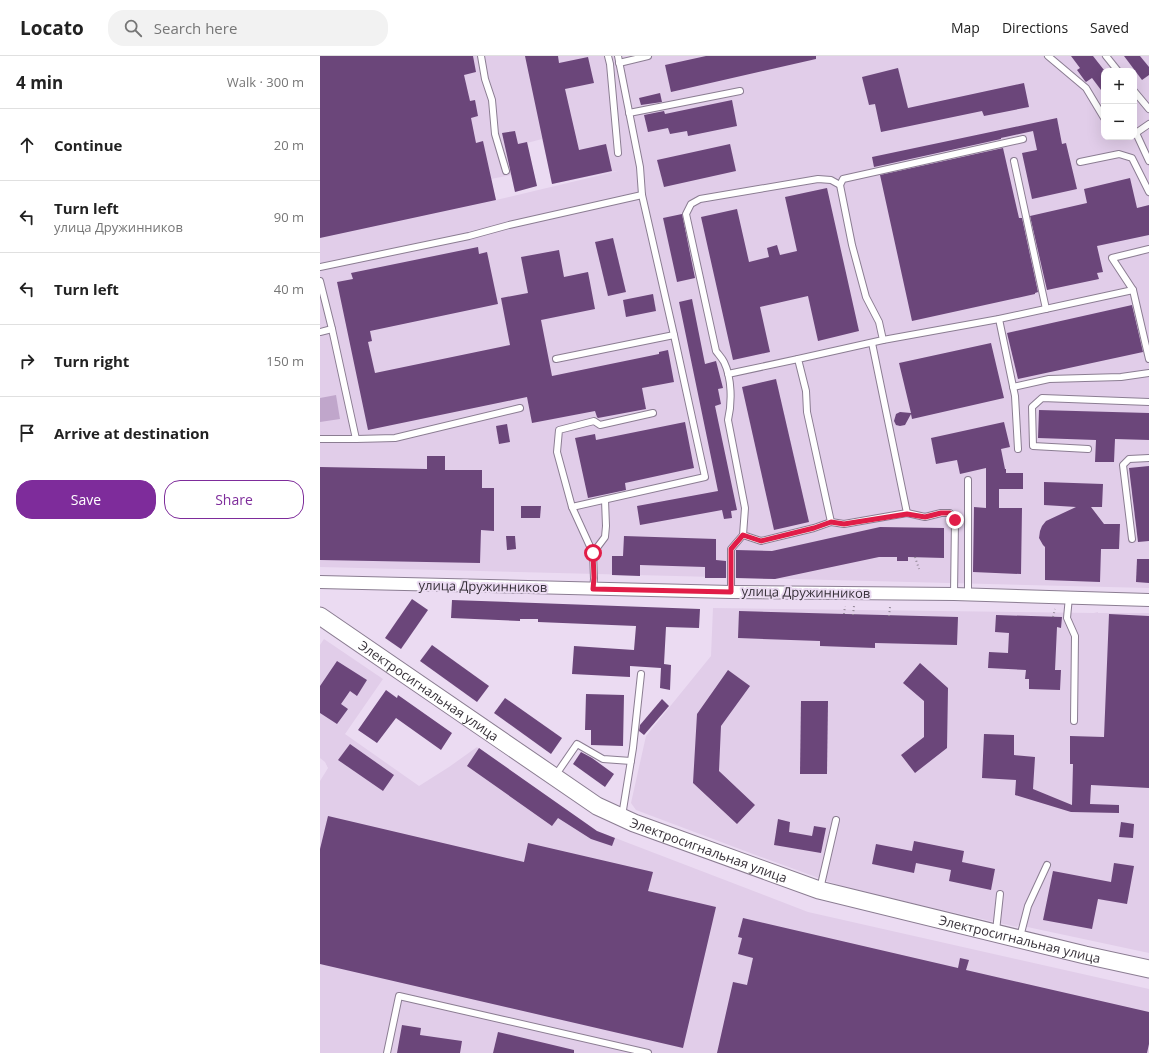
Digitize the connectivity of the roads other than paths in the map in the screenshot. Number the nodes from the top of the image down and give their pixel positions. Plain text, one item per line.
1 (480, 56) edge
2 (608, 56) edge
3 (648, 56) edge
4 (1048, 56) edge
5 (1106, 56) edge
6 (619, 59) edge
7 (1116, 68) edge
8 (740, 91) dead end
9 (1137, 95) edge
10 (1149, 109) edge
11 (629, 113) junction
12 (1101, 113) edge
13 (1149, 124) edge
14 (1137, 131) edge
15 (1137, 136) edge
16 (1023, 139) dead end
17 (618, 154) dead end
18 (1149, 160) edge
19 (1014, 161) dead end
20 (1080, 162) dead end
21 (506, 171) dead end
22 (840, 185) junction
23 (1149, 192) edge
24 (642, 195) junction
25 (1149, 249) edge
26 (320, 267) edge
27 (320, 281) edge
28 (1133, 290) junction
29 (1046, 309) junction
30 (999, 319) junction
31 (332, 329) junction
32 (320, 332) edge
33 (674, 335) junction
34 (883, 340) junction
35 (872, 343) junction
36 (556, 359) dead end
37 (798, 359) junction
38 (1149, 359) edge
39 (1149, 373) edge
40 (728, 374) junction
41 (1013, 387) junction
42 (1149, 402) edge
43 (520, 408) dead end
44 (653, 413) dead end
45 (356, 439) junction
46 (320, 440) edge
47 (1018, 449) dead end
48 (1088, 449) dead end
49 (1149, 458) edge
50 (968, 480) dead end
51 (604, 500) junction
52 (572, 507) junction
53 (907, 514) junction
54 (831, 522) junction
55 (743, 535) junction
56 (1132, 539) dead end
57 (593, 553) junction
58 (320, 582) edge
59 (593, 589) junction
60 (731, 592) junction
61 (954, 594) junction
62 (968, 595) junction
63 (1069, 597) junction
64 (1149, 600) edge
65 (320, 616) edge
66 (641, 674) dead end
67 (1074, 721) dead end
68 (631, 761) junction
69 (554, 777) junction
70 (622, 818) junction
71 (836, 820) dead end
72 (1047, 865) dead end
73 (819, 890) junction
74 (1000, 894) dead end
75 (996, 933) junction
76 (1020, 938) junction
77 (1149, 969) edge
78 (387, 1053) edge
79 (648, 1053) edge

1 - 21 lane
2 - 17 lane
3 - 6 lane
4 - 12 lane
5 - 7 lane
6 - 11 lane
8 - 11 lane
9 - 10 lane
11 - 24 lane
13 - 14 lane
15 - 18 lane
16 - 22 lane
19 - 29 lane
20 - 23 lane
22 - 34 lane
22 - 40 lane
24 - 26 lane
24 - 33 lane
25 - 28 lane
27 - 31 lane
28 - 29 lane
28 - 38 lane
29 - 30 lane
30 - 34 lane
30 - 41 lane
31 - 32 lane
31 - 45 lane
33 - 36 lane
33 - 51 lane
34 - 35 lane
35 - 37 lane
35 - 53 lane
37 - 40 lane
37 - 54 lane
39 - 41 lane
40 - 55 lane
41 - 47 lane
42 - 48 lane
43 - 45 lane
44 - 52 lane
45 - 46 lane
49 - 56 lane
50 - 62 lane
51 - 52 lane
51 - 57 lane
52 - 57 lane
53 - 54 lane
53 - 61 lane
54 - 55 lane
55 - 60 lane
57 - 59 lane
58 - 59 street, улица Дружинников
59 - 60 street, улица Дружинников
60 - 61 street, улица Дружинников
61 - 62 street, улица Дружинников
62 - 63 street, улица Дружинников
63 - 64 street, улица Дружинников
63 - 67 lane
65 - 69 street, Электросигнальная улица
66 - 68 lane
68 - 69 lane
68 - 70 lane
69 - 70 street, Электросигнальная улица
70 - 73 street, Электросигнальная улица
71 - 73 lane
72 - 76 lane
73 - 75 street, Электросигнальная улица
74 - 75 lane
75 - 76 street, Электросигнальная улица
76 - 77 street, Электросигнальная улица
78 - 79 lane

